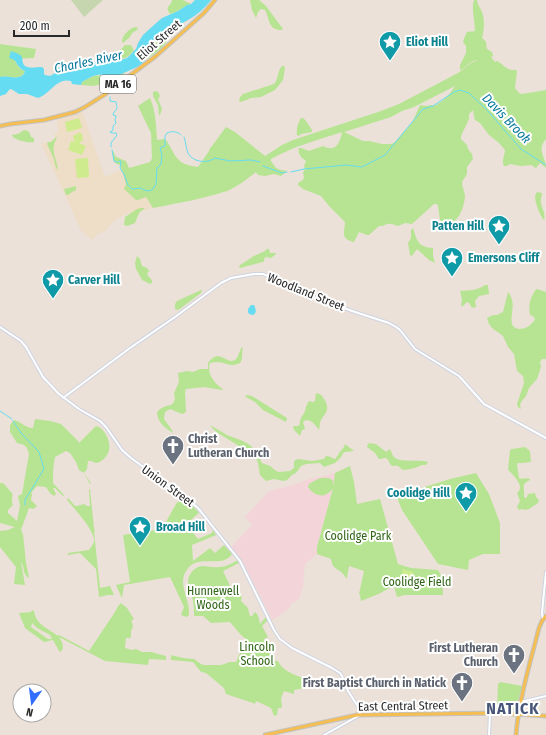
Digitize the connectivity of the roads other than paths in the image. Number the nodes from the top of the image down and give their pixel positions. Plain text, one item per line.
1 (215, 0) edge
2 (0, 126) edge
3 (0, 327) edge
4 (63, 398) junction
5 (546, 438) edge
6 (546, 572) edge
7 (545, 618) edge
8 (546, 696) edge
9 (521, 702) junction
10 (490, 714) junction
11 (518, 714) junction
12 (360, 715) junction
13 (546, 716) edge
14 (265, 735) edge
15 (324, 735) edge
16 (489, 735) edge
17 (516, 735) edge

1 - 2 main road, Eliot Street / MA 16
3 - 4 street, Union Street
4 - 5 street, Woodland Street
4 - 12 street, Union Street
6 - 7 street
7 - 9 main road
8 - 9 street
9 - 11 main road
10 - 11 main road, East Central Street
10 - 12 main road, East Central Street
10 - 16 street
11 - 13 main road, East Central Street
11 - 17 main road
12 - 14 main road, East Central Street
12 - 15 street

